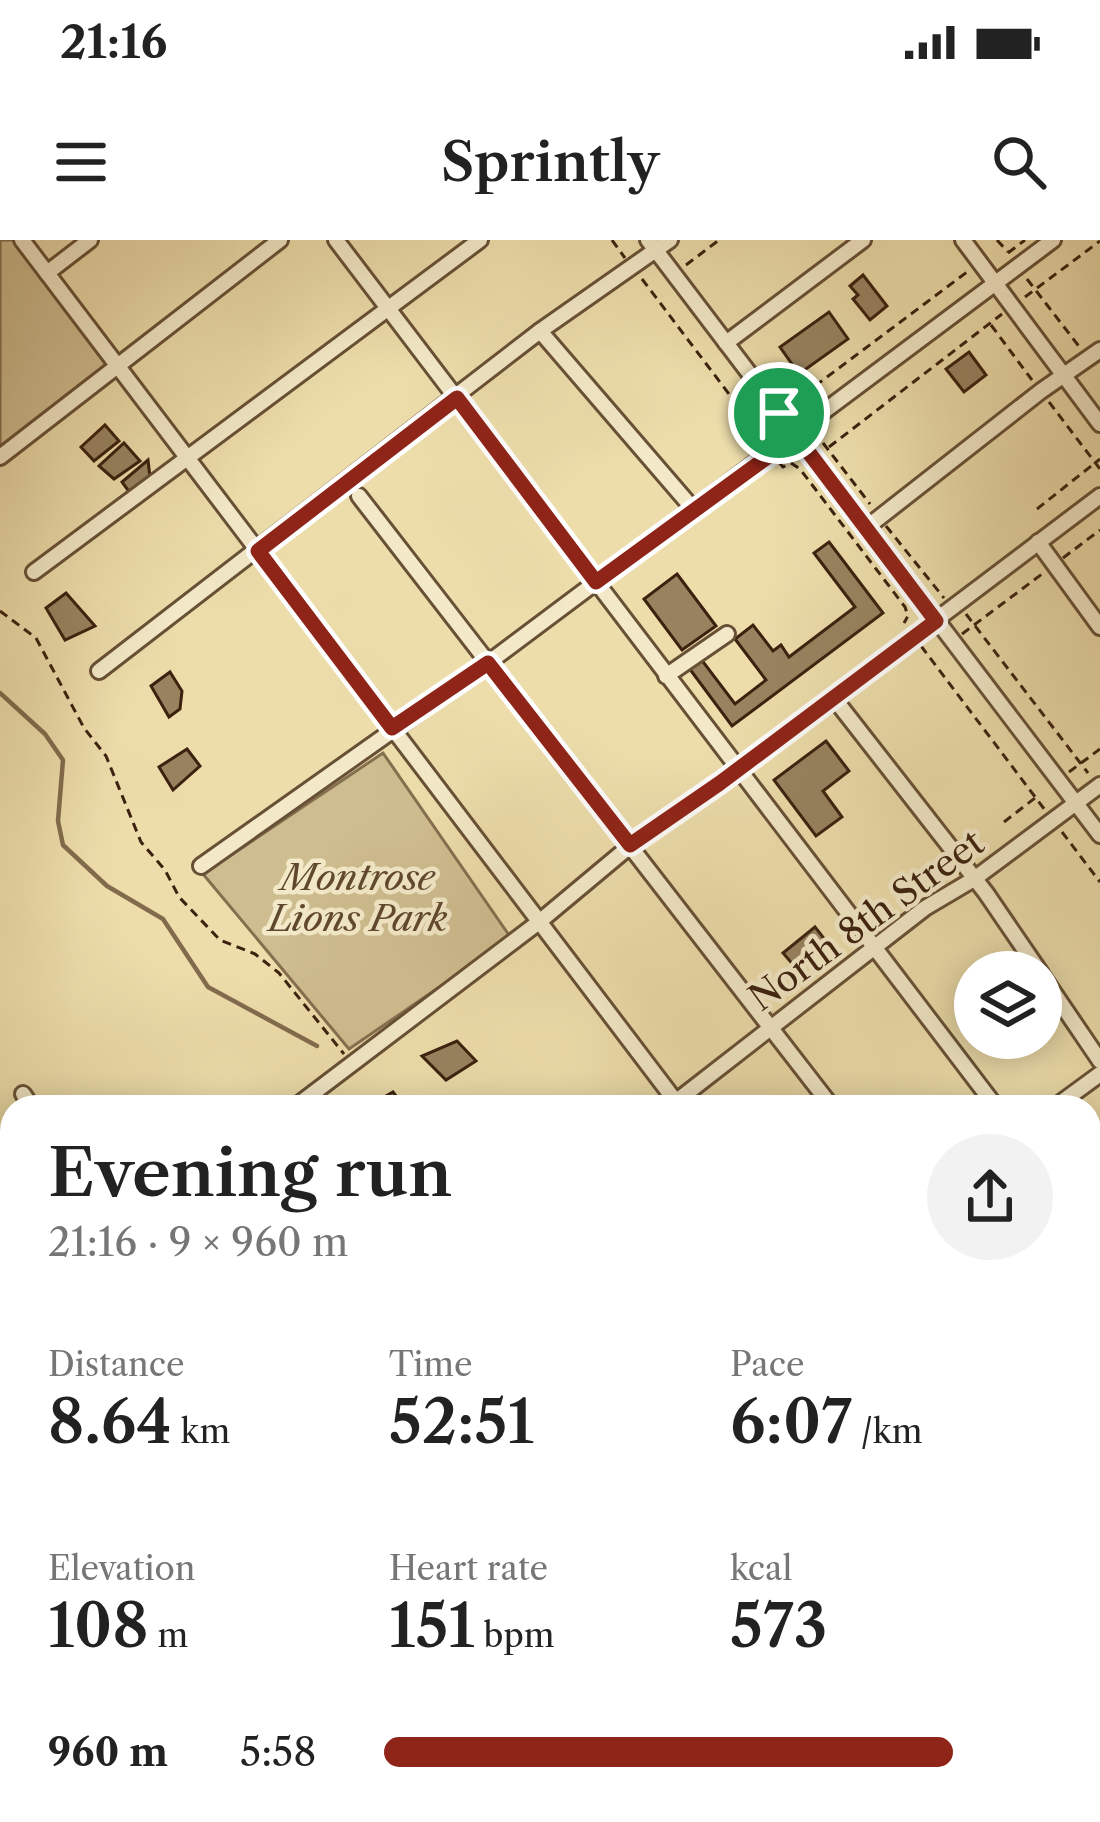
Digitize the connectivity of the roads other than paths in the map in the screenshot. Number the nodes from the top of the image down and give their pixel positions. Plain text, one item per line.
1 (22, 240) edge
2 (90, 240) edge
3 (280, 240) edge
4 (336, 240) edge
5 (480, 240) edge
6 (670, 240) edge
7 (862, 240) edge
8 (963, 240) edge
9 (1053, 240) edge
10 (652, 245) edge
11 (47, 273) junction
12 (995, 283) junction
13 (389, 309) junction
14 (541, 331) junction
15 (726, 343) junction
16 (1094, 354) edge
17 (116, 364) junction
18 (1064, 376) junction
19 (457, 398) junction
20 (1100, 424) edge
21 (796, 435) junction
22 (0, 457) edge
23 (188, 459) junction
24 (359, 496) dead end
25 (1100, 496) edge
26 (694, 511) junction
27 (866, 528) junction
28 (1038, 542) junction
29 (258, 551) junction
30 (34, 572) dead end
31 (596, 582) junction
32 (936, 621) junction
33 (1100, 627) edge
34 (727, 634) dead end
35 (488, 663) junction
36 (99, 671) dead end
37 (666, 676) junction
38 (833, 697) junction
39 (392, 728) junction
40 (737, 770) junction
41 (1100, 785) edge
42 (1076, 803) junction
43 (1100, 836) edge
44 (630, 845) junction
45 (201, 866) dead end
46 (974, 878) junction
47 (539, 922) junction
48 (874, 946) junction
49 (1025, 951) edge
50 (1062, 1005) edge
51 (770, 1026) junction
52 (1100, 1060) edge
53 (1100, 1074) edge
54 (311, 1095) edge
55 (668, 1095) edge
56 (687, 1095) edge
57 (823, 1095) edge
58 (987, 1095) edge
59 (1071, 1095) edge

1 - 11 street
2 - 11 street
3 - 17 street
4 - 13 street
5 - 13 street
6 - 10 street
7 - 15 street
8 - 12 street
9 - 12 street
10 - 14 street
10 - 15 street
11 - 17 street
12 - 18 street
12 - 21 street
13 - 19 street
13 - 23 street
14 - 19 street
14 - 26 street
15 - 21 street
16 - 18 street
17 - 22 street
17 - 23 street
18 - 20 street
18 - 27 street
19 - 29 street
19 - 31 street
21 - 26 street
21 - 27 street
23 - 29 street
23 - 30 street
24 - 35 street
25 - 28 street
26 - 31 street
27 - 32 street
28 - 32 street
28 - 33 street
29 - 36 street
29 - 39 street
31 - 35 street
31 - 37 street
32 - 38 street
32 - 42 street
34 - 37 street
35 - 39 street
35 - 44 street
37 - 40 street
38 - 40 street
38 - 46 street
39 - 45 street
39 - 47 street
40 - 44 street
40 - 48 street
41 - 42 street, North 8th Street
42 - 43 street
42 - 46 street, North 8th Street
44 - 47 street
44 - 51 street
46 - 48 street, North 8th Street
46 - 49 street
47 - 54 street
47 - 55 street
48 - 51 street, North 8th Street
48 - 58 street
50 - 52 street
51 - 56 street, North 8th Street
51 - 57 street
53 - 59 street

